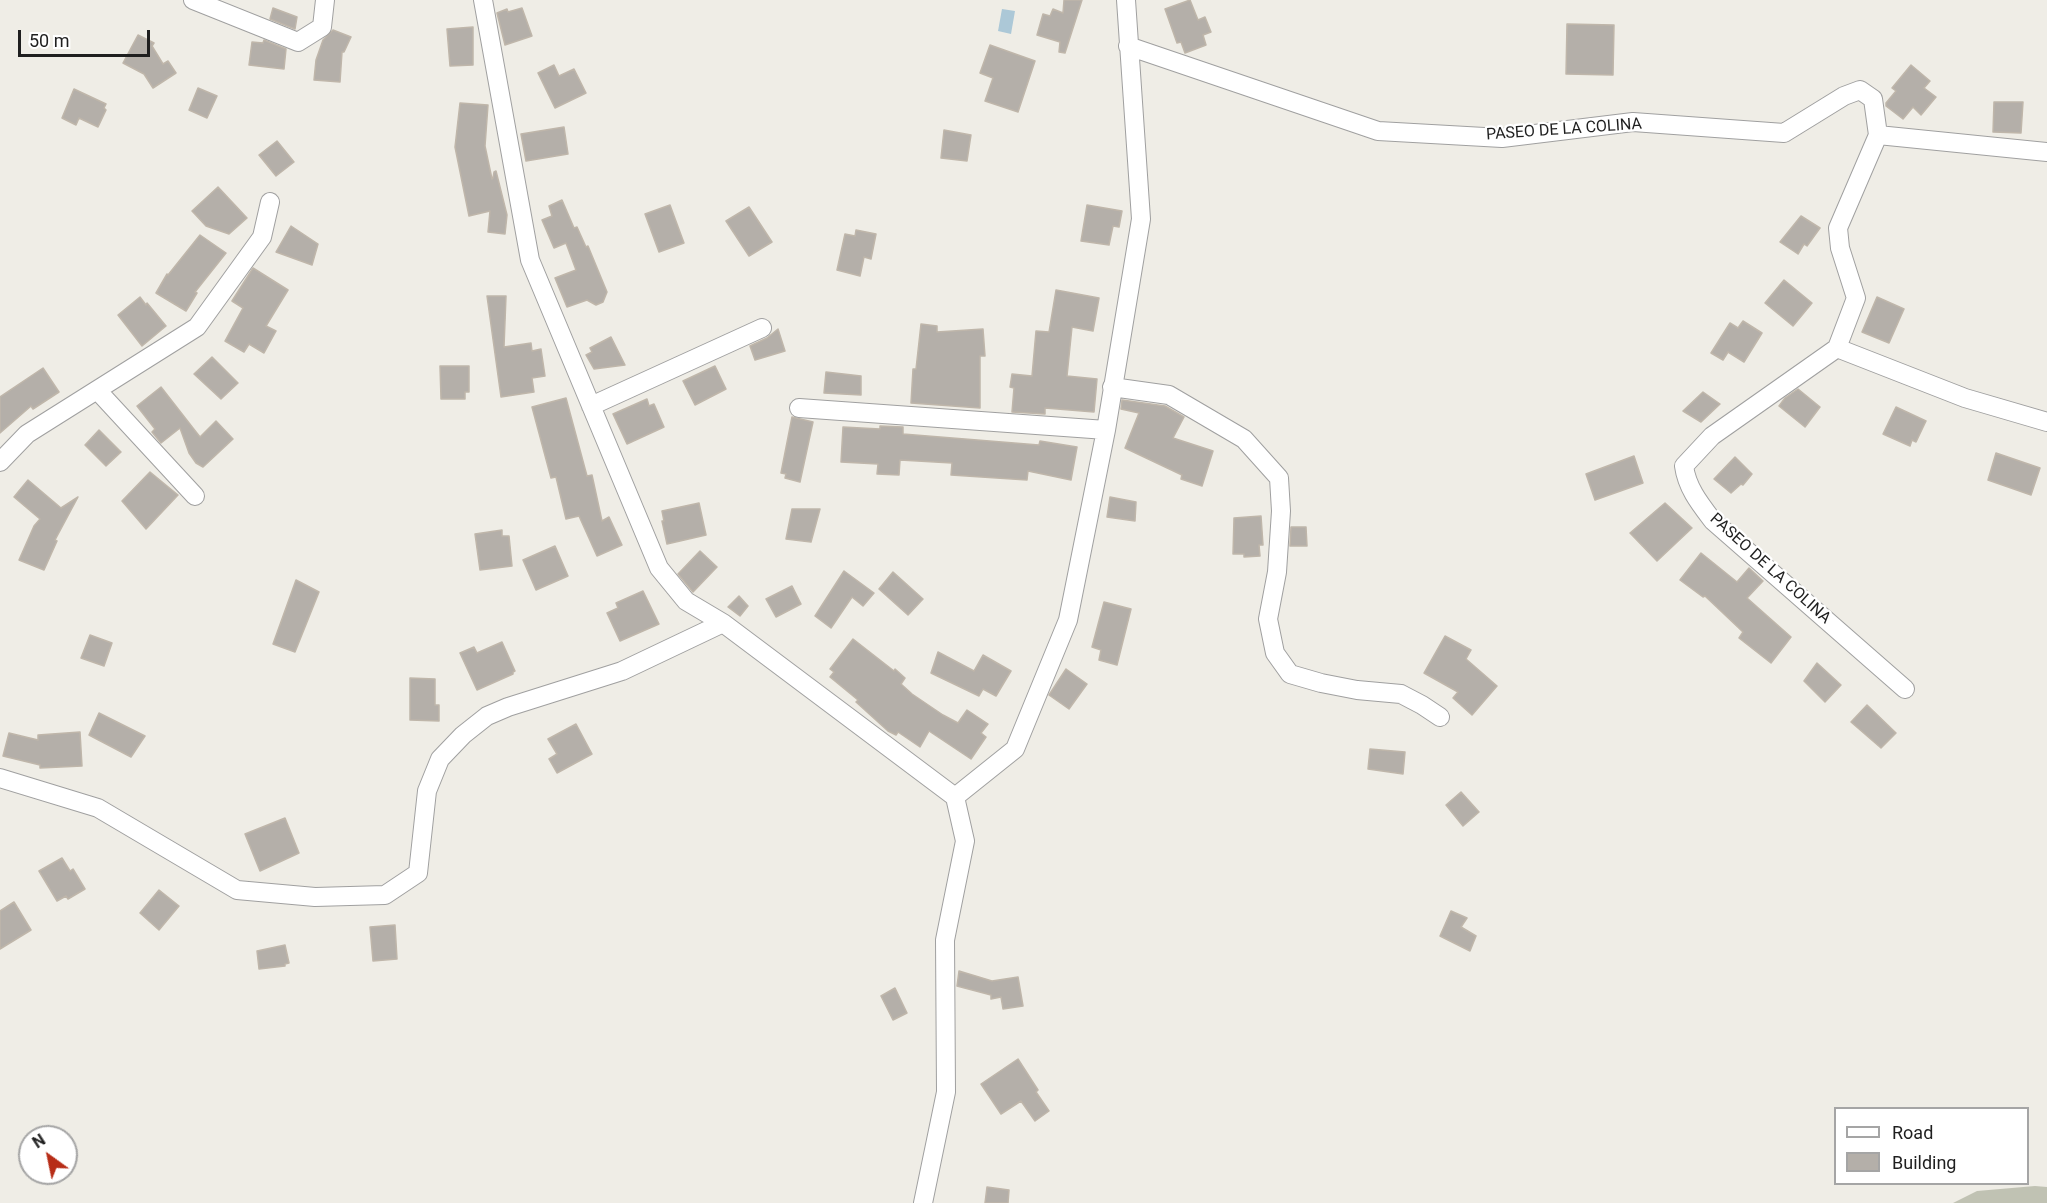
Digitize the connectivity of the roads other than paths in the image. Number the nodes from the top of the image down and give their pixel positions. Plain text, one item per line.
1 (193, 0) edge
2 (325, 0) edge
3 (483, 0) edge
4 (1126, 0) edge
5 (1128, 46) junction
6 (1878, 135) junction
7 (2047, 152) edge
8 (270, 202) dead end
9 (762, 328) dead end
10 (1837, 348) junction
11 (1112, 387) junction
12 (97, 390) junction
13 (591, 406) junction
14 (799, 408) dead end
15 (2047, 422) edge
16 (1106, 430) junction
17 (0, 462) edge
18 (195, 496) dead end
19 (723, 622) junction
20 (1905, 689) dead end
21 (1440, 717) dead end
22 (0, 778) edge
23 (955, 797) junction
24 (923, 1203) edge

1 - 2 street
3 - 13 street
4 - 5 street
5 - 6 street, PASEO DE LA COLINA
5 - 11 street
6 - 7 street
6 - 10 street
8 - 12 street
9 - 13 street
10 - 15 street
10 - 20 street, PASEO DE LA COLINA
11 - 16 street
11 - 21 street
12 - 17 street
12 - 18 street
13 - 19 street
14 - 16 street
16 - 23 street
19 - 22 street
19 - 23 street
23 - 24 street

